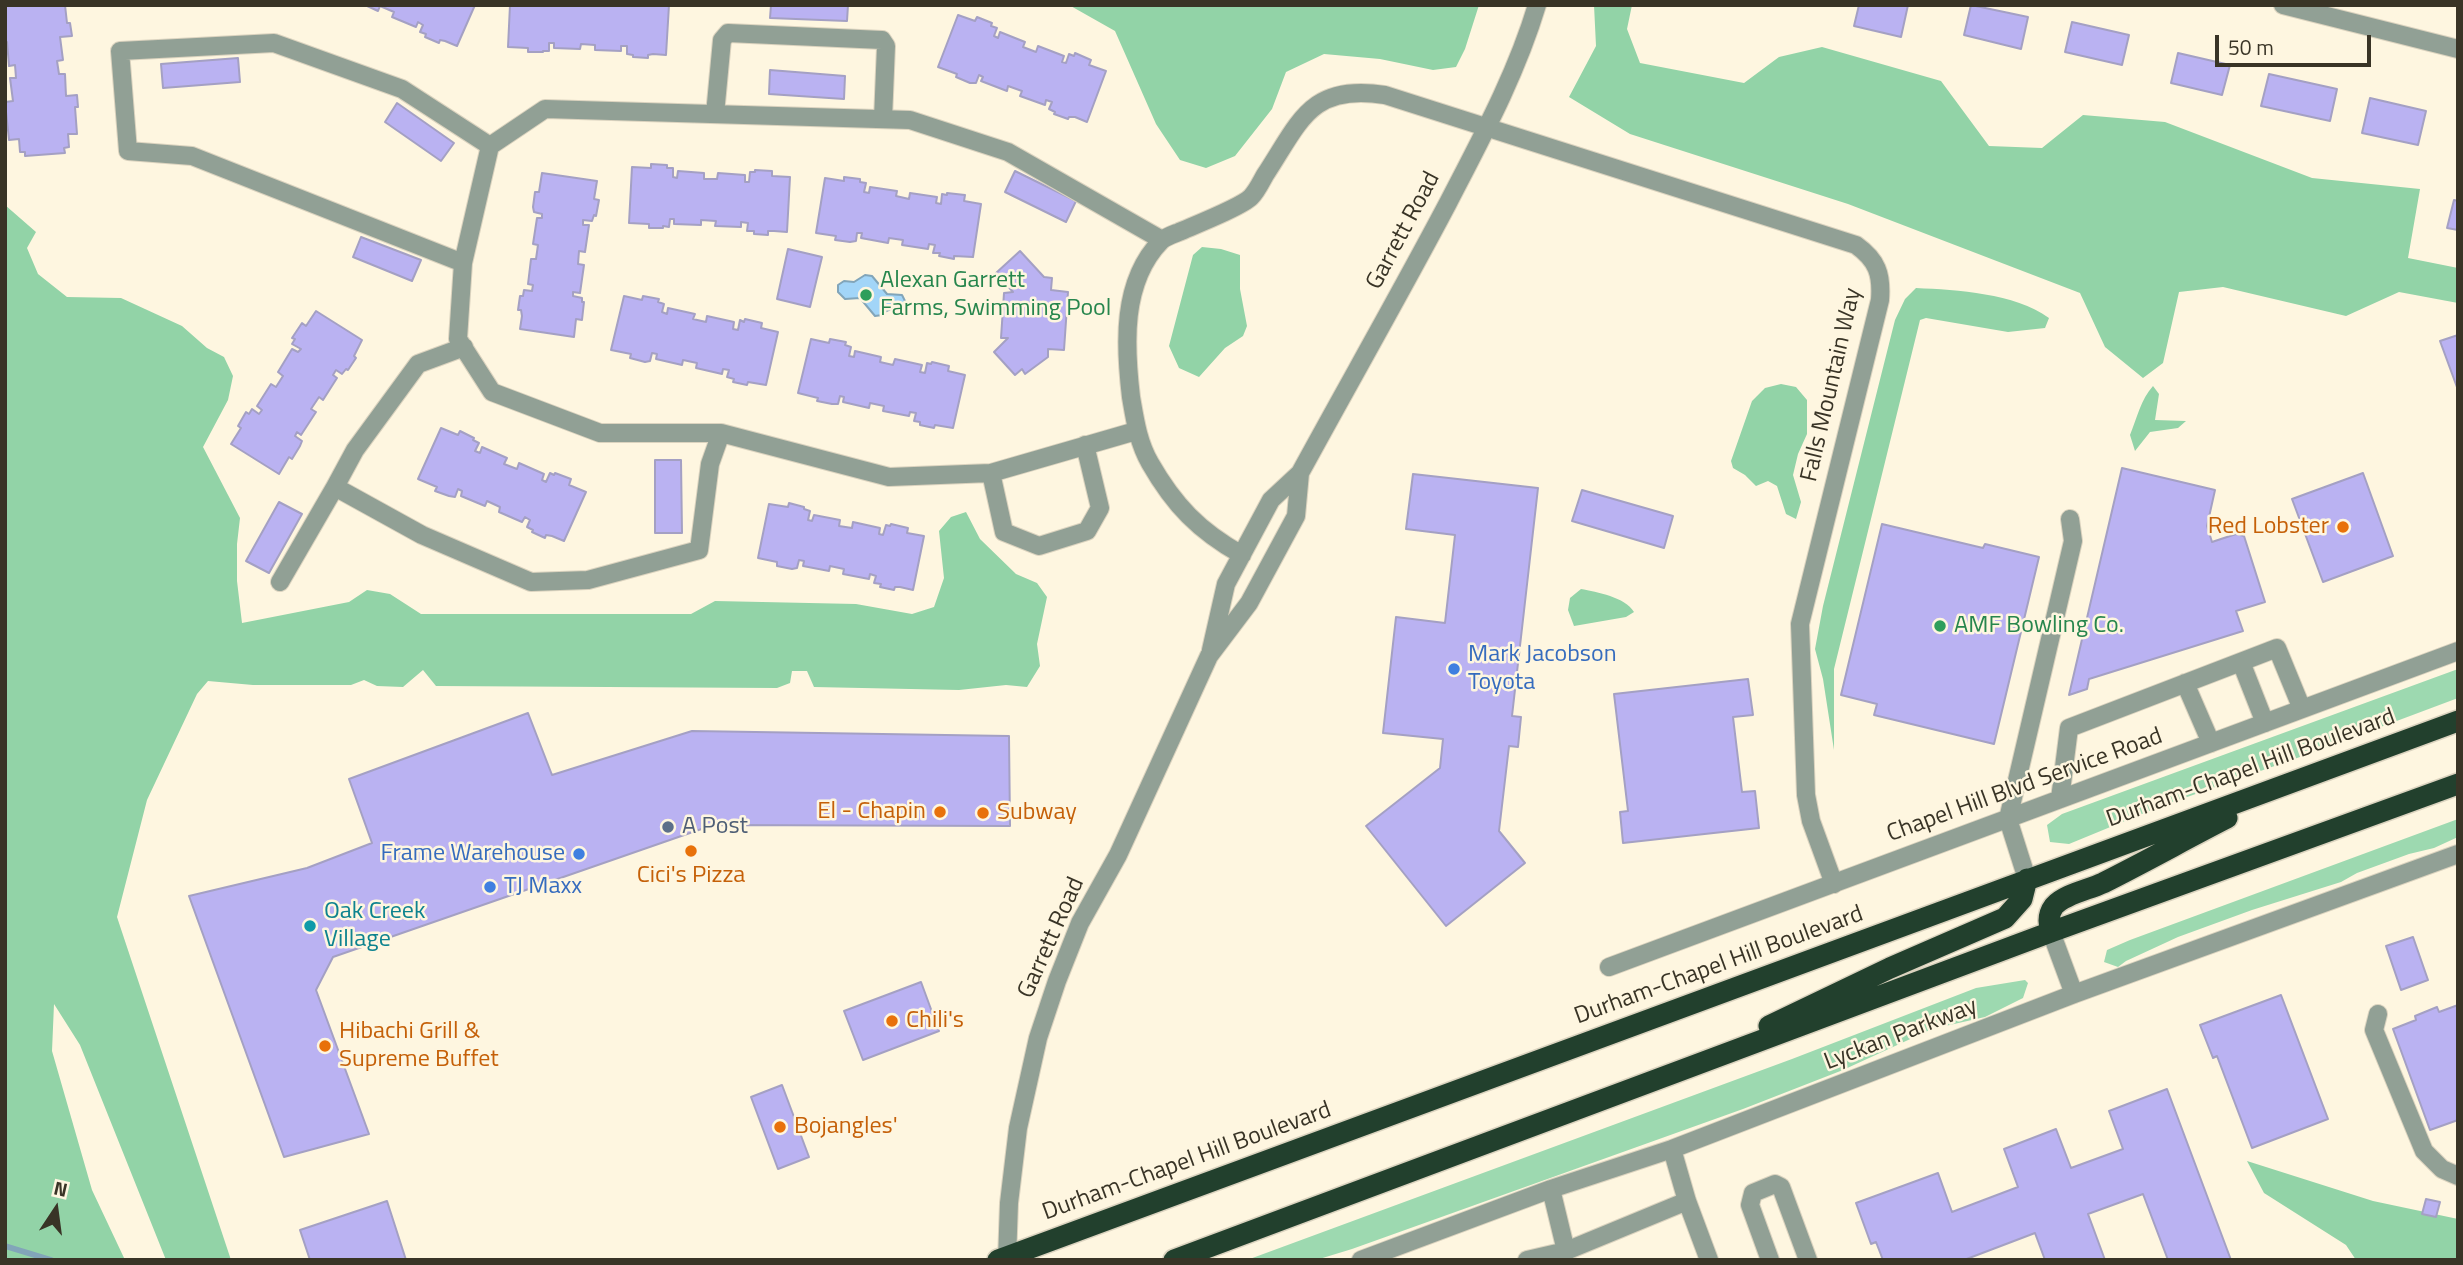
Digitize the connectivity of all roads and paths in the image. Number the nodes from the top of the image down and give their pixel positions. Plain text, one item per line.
1 (1537, 5) edge
2 (2283, 5) edge
3 (2458, 49) edge
4 (715, 114) junction
5 (883, 119) junction
6 (1487, 127) junction
7 (490, 146) junction
8 (1162, 240) junction
9 (463, 263) junction
10 (464, 347) junction
11 (1136, 431) junction
12 (720, 433) junction
13 (1085, 445) junction
14 (991, 473) junction
15 (1300, 473) junction
16 (335, 487) junction
17 (2070, 519) dead end
18 (1242, 555) junction
19 (280, 582) dead end
20 (2458, 651) edge
21 (1209, 656) junction
22 (2241, 662) junction
23 (2185, 683) junction
24 (2302, 709) junction
25 (2458, 721) edge
26 (2265, 723) junction
27 (2211, 743) junction
28 (2304, 778) junction
29 (2458, 783) edge
30 (2060, 799) junction
31 (2008, 819) junction
32 (2458, 854) edge
33 (2027, 879) junction
34 (1833, 884) junction
35 (2052, 932) junction
36 (1609, 967) dead end
37 (2074, 994) junction
38 (2378, 1014) dead end
39 (1684, 1071) junction
40 (1672, 1149) junction
41 (2458, 1176) edge
42 (1551, 1189) junction
43 (1687, 1201) junction
44 (1566, 1251) junction
45 (1004, 1259) edge
46 (1174, 1260) edge
47 (1362, 1260) edge
48 (1527, 1260) edge
49 (1709, 1260) edge
50 (1770, 1260) edge
51 (1808, 1260) edge

1 - 6 street, Garrett Road
2 - 3 street
4 - 5 street
4 - 5 street
4 - 7 street
5 - 8 street
6 - 8 street, Falls Mountain Way
6 - 15 street, Garrett Road
6 - 34 street, Falls Mountain Way
7 - 9 street
7 - 9 street
8 - 11 street
9 - 10 street
10 - 12 street
10 - 16 street
11 - 13 street
11 - 18 street
12 - 14 street
12 - 16 street
13 - 14 street
13 - 14 street
15 - 18 street, Garrett Road
15 - 21 street, Garrett Road
16 - 19 street
17 - 31 street
18 - 21 street, Garrett Road
20 - 24 street, Chapel Hill Blvd Service Road
21 - 45 street, Garrett Road
22 - 23 street
22 - 24 street
22 - 26 street
23 - 27 street
23 - 30 street
24 - 26 street, Chapel Hill Blvd Service Road
25 - 28 highway, Durham-Chapel Hill Boulevard
26 - 27 street, Chapel Hill Blvd Service Road
27 - 30 street, Chapel Hill Blvd Service Road
28 - 33 highway, Durham-Chapel Hill Boulevard
28 - 35 highway
29 - 35 highway
30 - 31 street, Chapel Hill Blvd Service Road
31 - 33 street
31 - 34 street, Chapel Hill Blvd Service Road
32 - 37 street, Lyckan Parkway
33 - 39 highway
33 - 45 highway, Durham-Chapel Hill Boulevard
34 - 36 street, Chapel Hill Blvd Service Road
35 - 37 street
35 - 39 highway
37 - 40 street, Lyckan Parkway
38 - 41 street
39 - 46 highway
40 - 42 street, Lyckan Parkway
40 - 43 street
42 - 44 street
42 - 47 street, Lyckan Parkway
43 - 44 street
43 - 49 street
44 - 48 street
50 - 51 street

